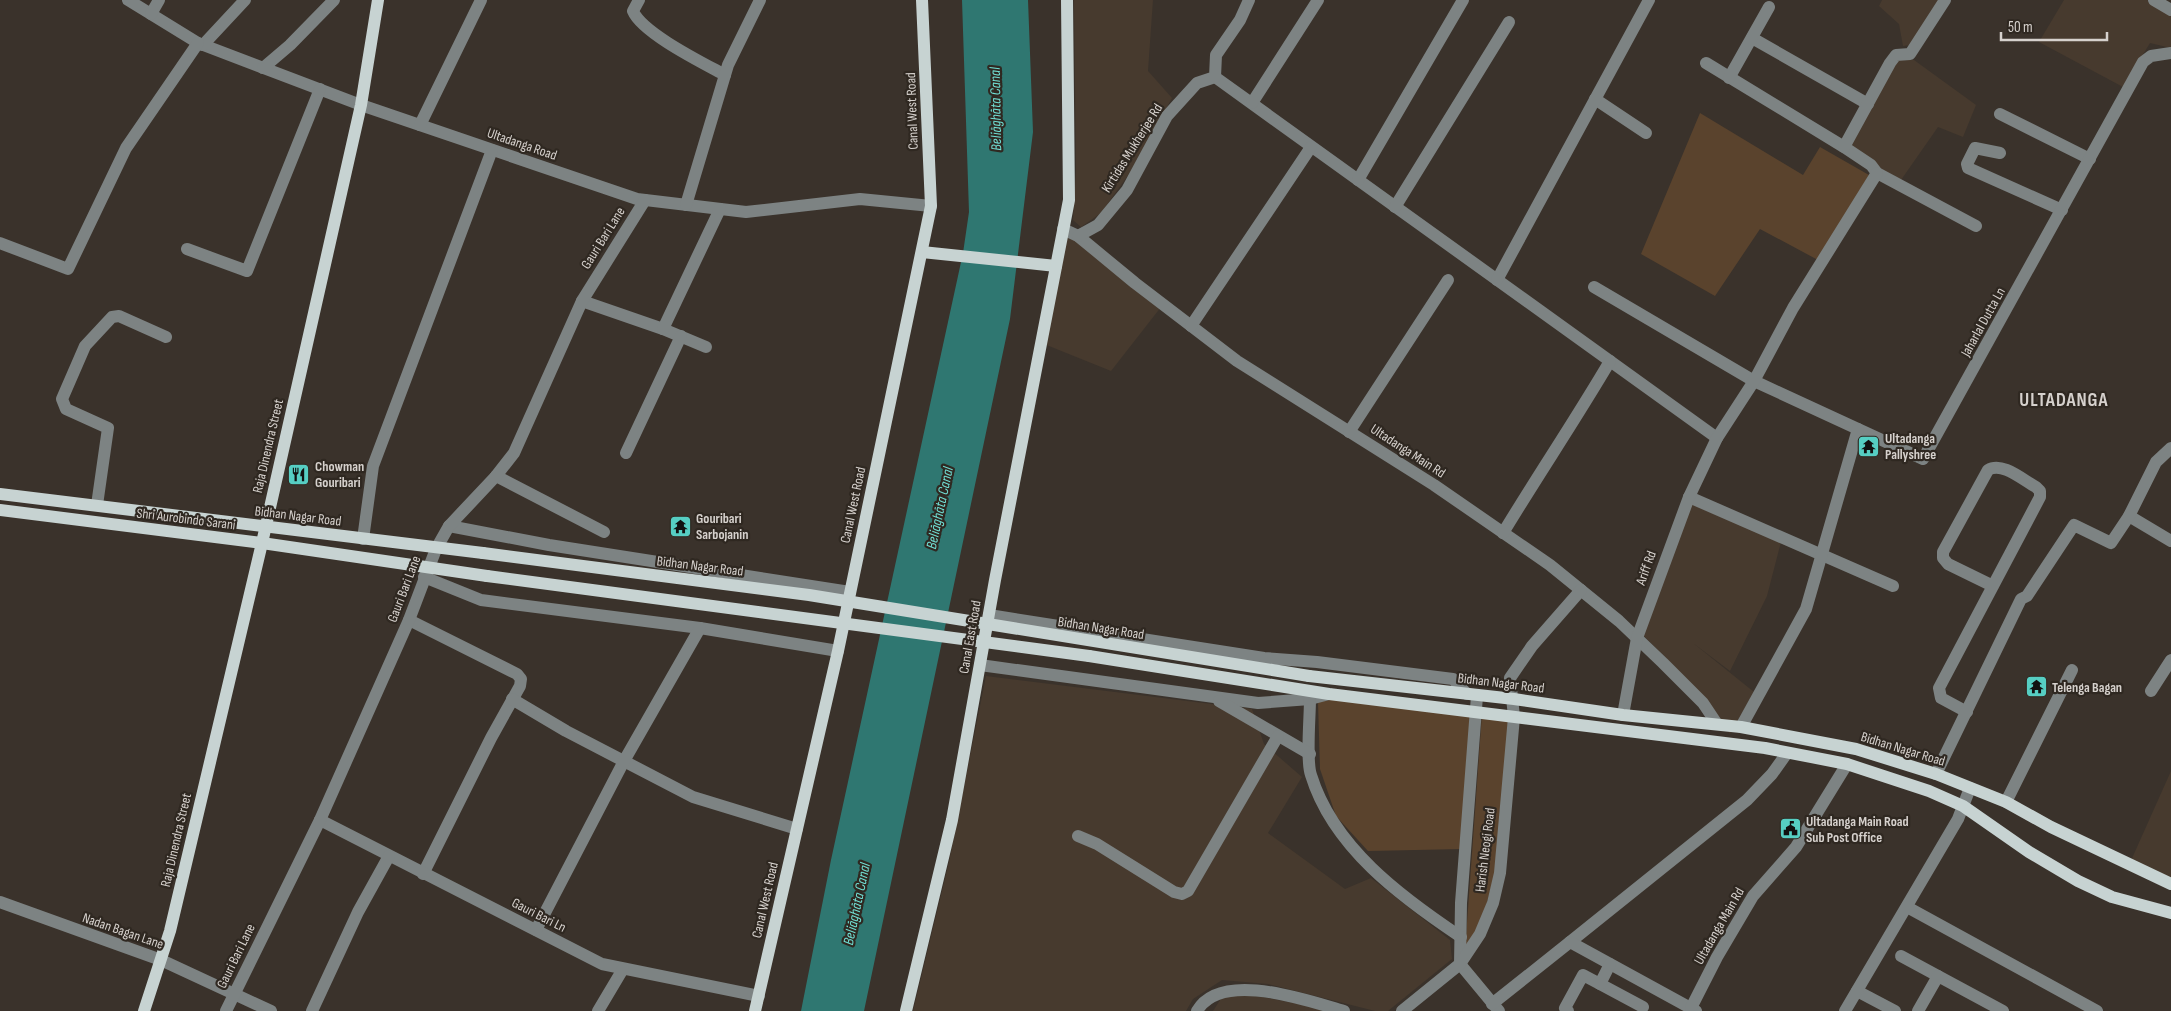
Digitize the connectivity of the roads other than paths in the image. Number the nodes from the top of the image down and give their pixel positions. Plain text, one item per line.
1 (128, 0) edge
2 (159, 0) edge
3 (245, 0) edge
4 (334, 0) edge
5 (378, 0) edge
6 (482, 0) edge
7 (639, 0) edge
8 (760, 0) edge
9 (922, 0) edge
10 (1067, 0) edge
11 (1249, 0) edge
12 (1318, 0) edge
13 (1463, 0) edge
14 (1649, 0) edge
15 (1945, 0) edge
16 (2154, 0) edge
17 (1769, 7) dead end
18 (2171, 10) edge
19 (151, 14) junction
20 (1509, 22) dead end
21 (1752, 38) junction
22 (201, 44) junction
23 (2171, 53) edge
24 (1706, 63) dead end
25 (263, 68) junction
26 (724, 75) junction
27 (1215, 77) junction
28 (1729, 78) junction
29 (320, 90) junction
30 (1595, 99) junction
31 (1252, 103) junction
32 (1868, 104) junction
33 (361, 105) junction
34 (2000, 114) dead end
35 (420, 125) junction
36 (1646, 133) dead end
37 (1311, 147) junction
38 (1844, 147) junction
39 (492, 150) junction
40 (2000, 153) dead end
41 (2090, 159) junction
42 (1877, 173) junction
43 (1358, 180) junction
44 (645, 200) junction
45 (686, 205) junction
46 (931, 206) junction
47 (1395, 207) junction
48 (720, 209) junction
49 (2062, 210) junction
50 (1976, 226) dead end
51 (1063, 229) junction
52 (1078, 236) junction
53 (0, 243) edge
54 (187, 249) dead end
55 (926, 252) junction
56 (1051, 265) junction
57 (1448, 280) dead end
58 (1496, 280) junction
59 (1594, 286) dead end
60 (582, 301) junction
61 (1191, 326) junction
62 (663, 329) junction
63 (681, 336) junction
64 (166, 337) dead end
65 (706, 347) dead end
66 (1610, 361) junction
67 (1754, 381) junction
68 (1858, 429) junction
69 (1349, 432) junction
70 (1717, 438) junction
71 (2171, 448) edge
72 (626, 453) dead end
73 (496, 476) junction
74 (0, 494) edge
75 (1689, 497) junction
76 (97, 505) junction
77 (0, 510) edge
78 (2129, 516) junction
79 (449, 526) junction
80 (266, 527) junction
81 (604, 532) dead end
82 (1503, 533) junction
83 (363, 539) junction
84 (2171, 541) edge
85 (262, 543) junction
86 (436, 549) junction
87 (1823, 554) junction
88 (426, 572) junction
89 (1893, 586) dead end
90 (1993, 586) junction
91 (1581, 590) junction
92 (850, 592) junction
93 (989, 615) junction
94 (409, 620) junction
95 (700, 628) junction
96 (1637, 638) junction
97 (838, 651) junction
98 (2171, 660) edge
99 (980, 665) junction
100 (2072, 670) dead end
101 (2151, 691) dead end
102 (1308, 695) junction
103 (1472, 695) junction
104 (1212, 697) junction
105 (512, 699) junction
106 (1514, 699) junction
107 (1966, 712) junction
108 (1476, 713) junction
109 (1622, 715) junction
110 (1514, 717) junction
111 (1717, 724) junction
112 (1741, 727) junction
113 (1278, 736) junction
114 (1787, 752) junction
115 (1310, 754) junction
116 (624, 761) junction
117 (1847, 764) junction
118 (1936, 774) junction
119 (1970, 788) junction
120 (2006, 802) junction
121 (1963, 806) junction
122 (320, 820) junction
123 (797, 829) junction
124 (1078, 836) dead end
125 (389, 856) junction
126 (423, 874) junction
127 (2171, 884) edge
128 (0, 902) edge
129 (1907, 907) junction
130 (2171, 913) edge
131 (536, 930) junction
132 (1461, 937) junction
133 (1570, 942) junction
134 (1900, 956) dead end
135 (161, 960) junction
136 (1460, 964) junction
137 (1610, 964) junction
138 (623, 969) junction
139 (1938, 976) junction
140 (1600, 984) junction
141 (1652, 987) junction
142 (1857, 991) junction
143 (234, 993) junction
144 (759, 996) junction
145 (1495, 1007) edge
146 (1644, 1009) edge
147 (1693, 1010) edge
148 (144, 1011) edge
149 (226, 1011) edge
150 (271, 1011) edge
151 (312, 1011) edge
152 (598, 1011) edge
153 (755, 1011) edge
154 (906, 1011) edge
155 (1196, 1011) edge
156 (1344, 1011) edge
157 (1402, 1011) edge
158 (1568, 1011) edge
159 (1845, 1011) edge
160 (1895, 1011) edge
161 (1918, 1011) edge
162 (2003, 1011) edge
163 (2097, 1011) edge

1 - 19 street, Ultadanga Road
2 - 19 street
3 - 22 street
4 - 25 street
5 - 33 main road, Raja Dinendra Street
6 - 35 street
7 - 26 street
8 - 26 street
9 - 46 main road, Canal West Road
10 - 51 main road, Canal East Road
11 - 27 street
12 - 31 street
13 - 43 street
14 - 30 street
15 - 32 street
16 - 18 street
17 - 21 street
19 - 22 street, Ultadanga Road
20 - 47 street
21 - 28 street
21 - 32 street
22 - 25 street, Ultadanga Road
22 - 53 street
23 - 41 street, Jaharlal Dutta Ln
24 - 28 street
25 - 29 street, Ultadanga Road
26 - 45 street
27 - 31 street
27 - 52 street, Kirtidas Mukherjee Rd
28 - 38 street
29 - 33 street, Ultadanga Road
29 - 54 street
30 - 36 street
30 - 58 street
31 - 37 street
32 - 38 street
33 - 35 street, Ultadanga Road
33 - 80 main road, Raja Dinendra Street
34 - 41 street
35 - 39 street, Ultadanga Road
37 - 43 street
37 - 61 street
38 - 42 street
39 - 44 street, Ultadanga Road
39 - 83 street
40 - 49 street
41 - 49 street, Jaharlal Dutta Ln
42 - 50 street
42 - 67 street, Ariff Rd
43 - 47 street
44 - 45 street, Ultadanga Road
44 - 60 street, Gauri Bari Lane
45 - 48 street, Ultadanga Road
46 - 48 street, Ultadanga Road
46 - 55 main road, Canal West Road
47 - 58 street
48 - 62 street
49 - 68 street, Jaharlal Dutta Ln
51 - 52 street, Ultadanga Main Rd
51 - 56 main road, Canal East Road
52 - 61 street, Ultadanga Main Rd
55 - 56 main road
55 - 92 main road, Canal West Road
56 - 93 main road, Canal East Road
57 - 69 street
58 - 66 street
59 - 67 street, Jaharlal Dutta Ln
60 - 62 street
60 - 73 street, Gauri Bari Lane
61 - 69 street, Ultadanga Main Rd
62 - 63 street
63 - 65 street
63 - 72 street
64 - 76 street
66 - 70 street
66 - 82 street
67 - 68 street, Jaharlal Dutta Ln
67 - 70 street, Ariff Rd
68 - 87 street
69 - 82 street, Ultadanga Main Rd
70 - 75 street, Ariff Rd
71 - 78 street
73 - 79 street, Gauri Bari Lane
73 - 81 street
74 - 76 main road, Bidhan Nagar Road
75 - 87 street
75 - 96 street, Ariff Rd
76 - 80 main road, Bidhan Nagar Road
77 - 85 main road, Shri Aurobindo Sarani
78 - 84 street
78 - 107 street
79 - 86 street, Gauri Bari Lane
79 - 92 street
80 - 83 main road, Bidhan Nagar Road
80 - 85 main road, Raja Dinendra Street
82 - 91 street, Ultadanga Main Rd
83 - 86 main road, Bidhan Nagar Road
85 - 88 main road, Shri Aurobindo Sarani
85 - 135 main road, Raja Dinendra Street
86 - 88 street, Gauri Bari Lane
86 - 103 main road, Bidhan Nagar Road, bridge
87 - 89 street
87 - 112 street
88 - 94 street, Gauri Bari Lane
88 - 95 street
88 - 102 main road, Shri Aurobindo Sarani, bridge
90 - 90 street
90 - 107 street
91 - 96 street, Ultadanga Main Rd
91 - 106 street, Harish Neogi Road
92 - 97 main road, Canal West Road
93 - 99 main road, Canal East Road
93 - 103 street
94 - 105 street
94 - 122 street, Gauri Bari Lane
95 - 97 street
95 - 116 street
96 - 109 street, Ariff Rd
96 - 111 street, Ultadanga Main Rd
97 - 123 main road, Canal West Road
98 - 101 street
99 - 104 street
99 - 154 main road, Canal East Road
100 - 120 street
102 - 104 street
102 - 108 main road
102 - 115 street
103 - 106 main road, Bidhan Nagar Road
103 - 108 street
104 - 113 street
105 - 116 street
105 - 126 street
106 - 109 main road, Bidhan Nagar Road
106 - 110 street, Harish Neogi Road
107 - 118 street
108 - 110 main road
108 - 132 street
109 - 111 main road, Bidhan Nagar Road
110 - 114 main road
110 - 136 street, Harish Neogi Road
111 - 112 main road, Bidhan Nagar Road
112 - 118 main road, Bidhan Nagar Road
113 - 115 street
113 - 124 street
114 - 117 main road
114 - 133 street
115 - 132 street
116 - 123 street
116 - 131 street
117 - 121 main road
117 - 147 street, Ultadanga Main Rd
118 - 119 main road, Bidhan Nagar Road
119 - 120 main road, Bidhan Nagar Road
119 - 121 street
120 - 127 main road, Bidhan Nagar Road
121 - 129 street
121 - 130 main road
122 - 125 street, Gauri Bari Ln
122 - 143 street, Gauri Bari Lane
123 - 144 main road, Canal West Road
125 - 126 street, Gauri Bari Ln
125 - 151 street
126 - 131 street, Gauri Bari Ln
128 - 135 street, Nadan Bagan Lane
129 - 142 street
129 - 163 street
131 - 138 street, Gauri Bari Ln
132 - 136 street
133 - 137 street
133 - 145 street
134 - 139 street
135 - 143 street, Nadan Bagan Lane
135 - 148 main road, Raja Dinendra Street
136 - 145 street
136 - 157 street, Harish Neogi Road
137 - 140 street
137 - 141 street
138 - 144 street, Gauri Bari Ln
138 - 152 street
139 - 161 street
139 - 162 street
140 - 146 street
140 - 158 street
141 - 146 street
141 - 147 street
142 - 159 street
142 - 160 street
143 - 149 street, Gauri Bari Lane
143 - 150 street, Nadan Bagan Lane
144 - 153 main road, Canal West Road
155 - 156 street

